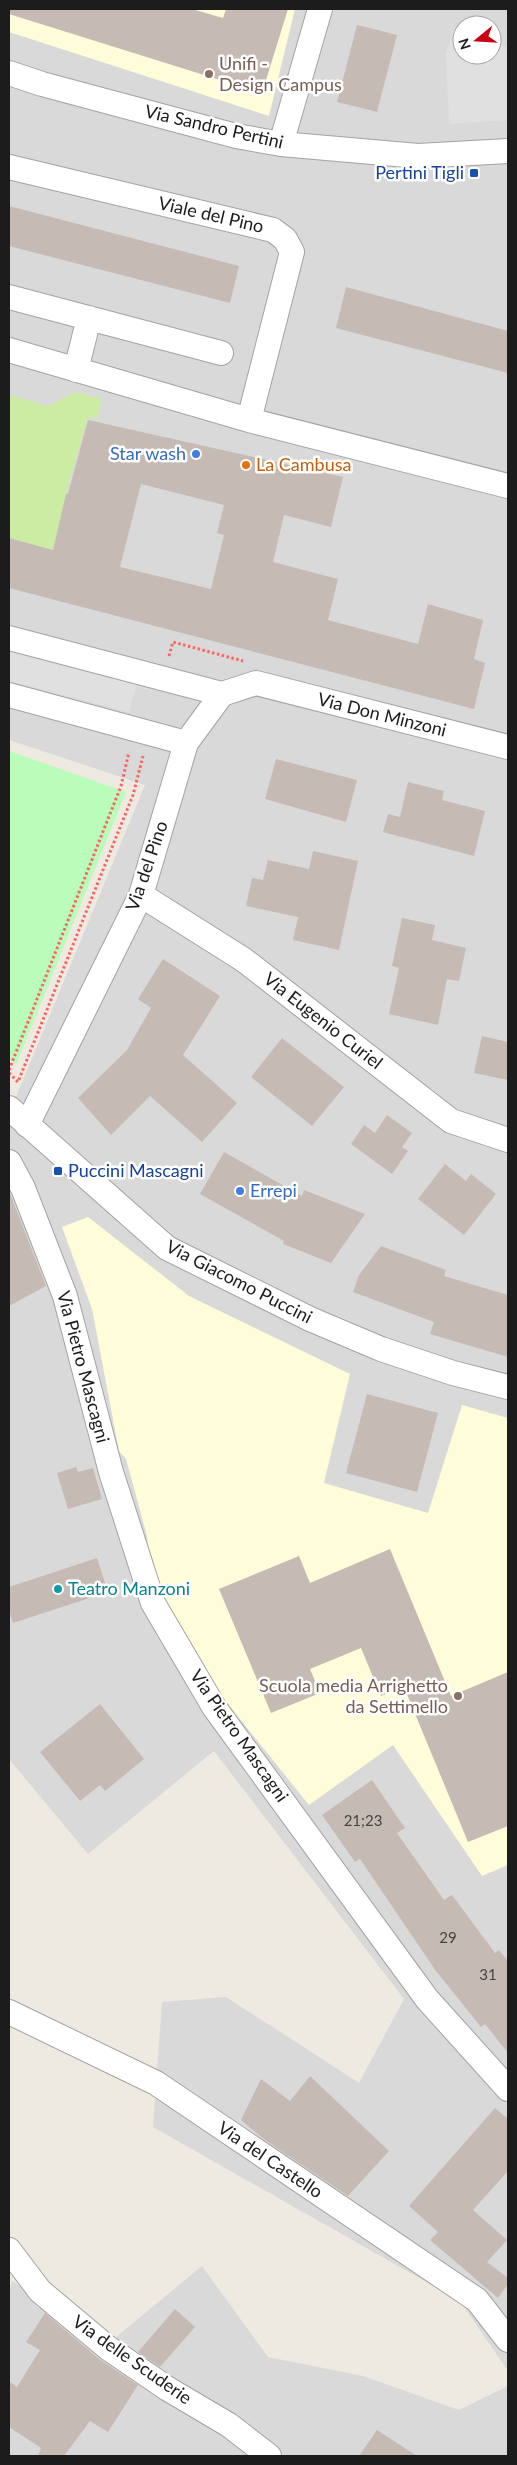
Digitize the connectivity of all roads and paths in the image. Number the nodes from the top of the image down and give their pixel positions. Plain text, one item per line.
1 (320, 9) edge
2 (9, 73) edge
3 (9, 79) edge
4 (42, 84) junction
5 (281, 144) junction
6 (508, 151) edge
7 (9, 167) edge
8 (9, 297) edge
9 (89, 318) junction
10 (9, 350) edge
11 (221, 353) dead end
12 (76, 370) junction
13 (249, 420) junction
14 (508, 486) edge
15 (9, 638) edge
16 (253, 673) junction
17 (163, 679) junction
18 (222, 694) junction
19 (9, 695) edge
20 (148, 733) junction
21 (186, 743) junction
22 (508, 748) edge
23 (141, 895) junction
24 (9, 1073) edge
25 (9, 1108) edge
26 (27, 1125) junction
27 (508, 1140) edge
28 (11, 1169) edge
29 (508, 1387) edge
30 (9, 2012) edge
31 (508, 2089) edge
32 (9, 2250) edge
33 (508, 2340) edge
34 (269, 2456) edge

1 - 5 street
2 - 4 street, Via Sandro Pertini
3 - 4 street, Via Sandro Pertini
4 - 5 street, Via Sandro Pertini
5 - 6 street, Via Sandro Pertini
7 - 13 street, Viale del Pino
8 - 9 street
9 - 11 street
9 - 12 street
10 - 12 street
12 - 13 street
13 - 14 street
15 - 17 street
16 - 17 path
16 - 18 street
16 - 22 street, Via Don Minzoni
17 - 18 street
18 - 21 street, Via del Pino
19 - 20 street
20 - 21 street
20 - 24 path
21 - 23 street, Via del Pino
23 - 26 street, Via del Pino
23 - 27 street, Via Eugenio Curiel
25 - 26 street, Via Giacomo Puccini
26 - 29 street, Via Giacomo Puccini
28 - 31 street, Via Pietro Mascagni
30 - 33 street, Via del Castello
32 - 34 street, Via delle Scuderie

